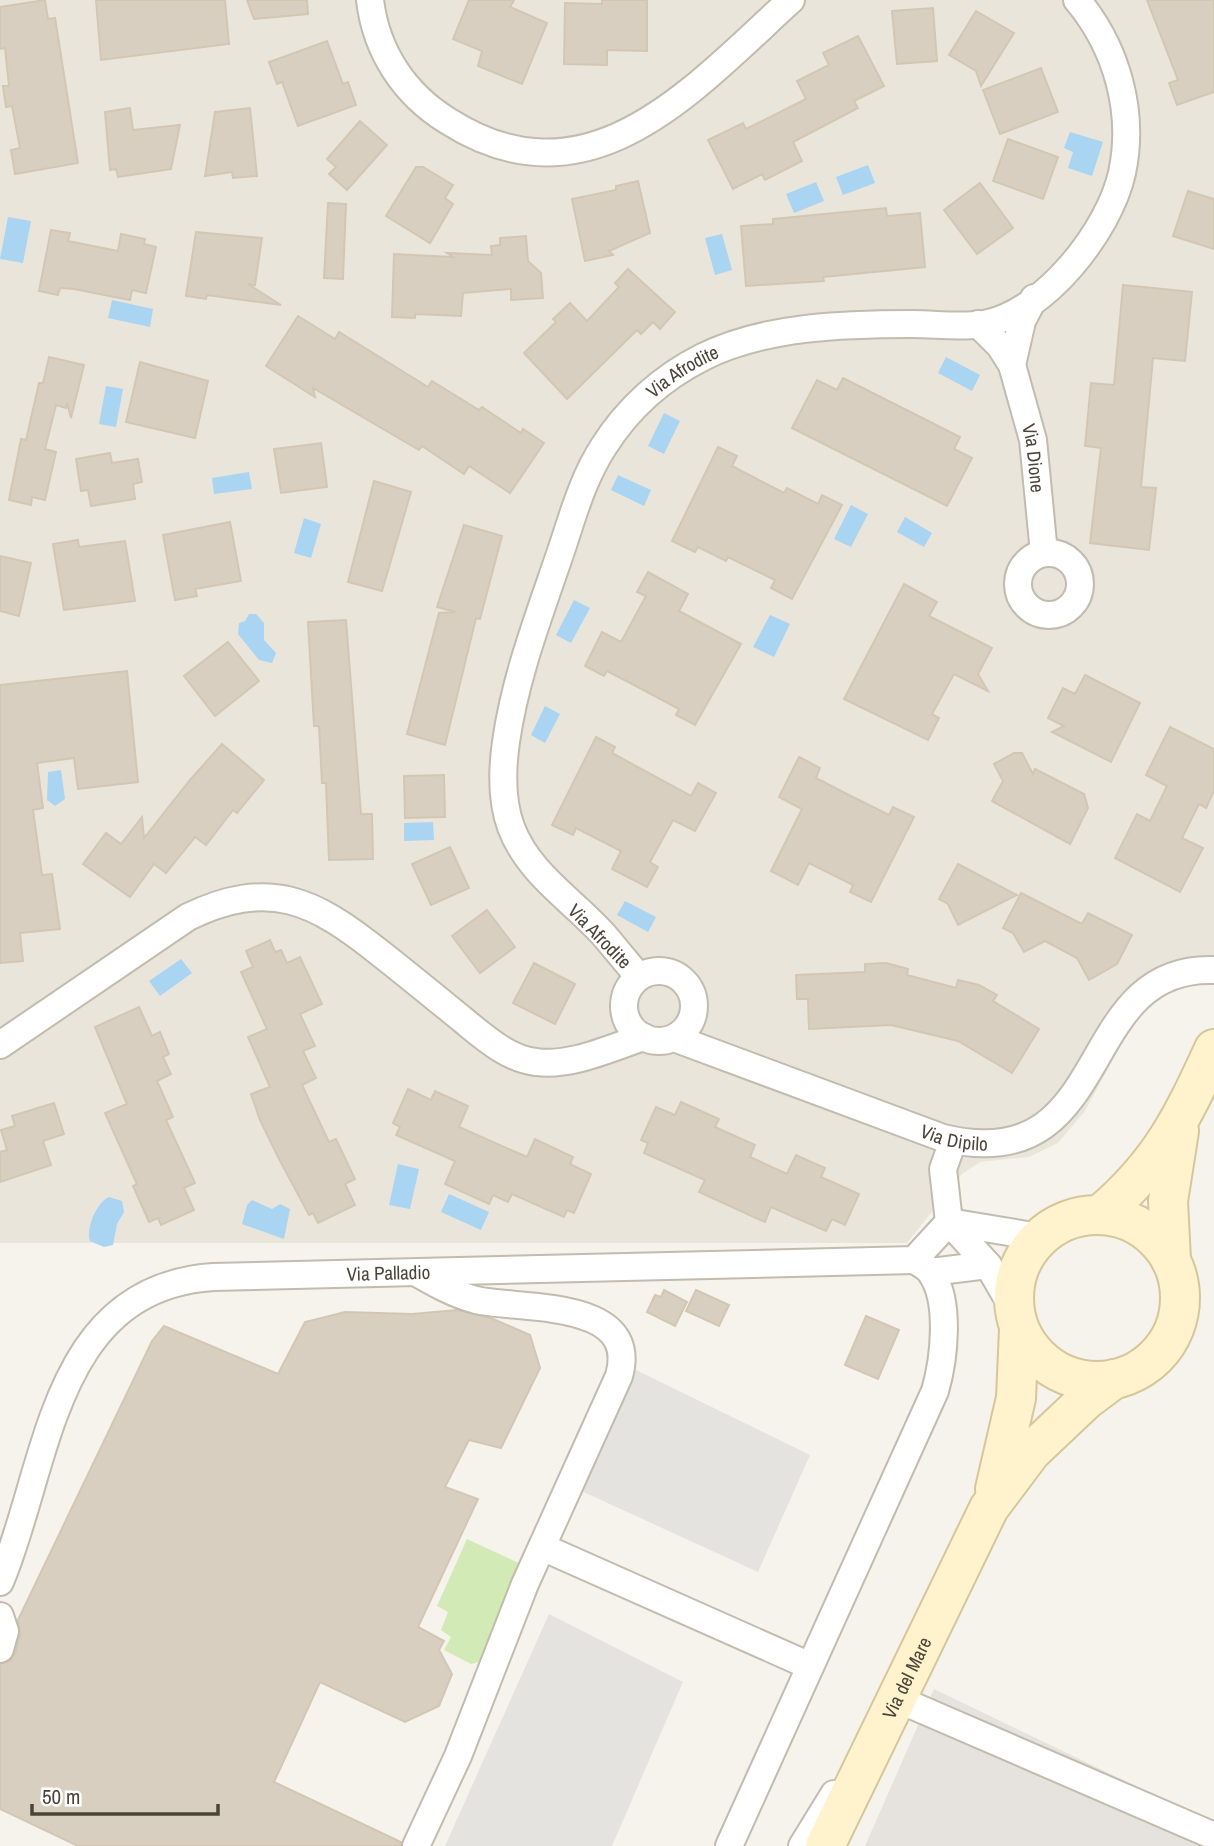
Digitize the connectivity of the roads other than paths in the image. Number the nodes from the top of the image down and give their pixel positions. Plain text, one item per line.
1 (370, 0) edge
2 (791, 0) edge
3 (1077, 0) edge
4 (1034, 298) junction
5 (978, 324) junction
6 (1012, 365) junction
7 (1044, 553) dead end
8 (1214, 970) edge
9 (639, 977) junction
10 (680, 1034) junction
11 (643, 1037) junction
12 (0, 1045) edge
13 (1214, 1049) edge
14 (1181, 1122) junction
15 (953, 1141) junction
16 (1101, 1214) junction
17 (949, 1222) junction
18 (1039, 1237) junction
19 (1171, 1260) junction
20 (988, 1265) junction
21 (923, 1266) junction
22 (416, 1272) junction
23 (1016, 1319) junction
24 (1114, 1379) junction
25 (989, 1508) junction
26 (542, 1547) junction
27 (0, 1582) edge
28 (0, 1616) edge
29 (0, 1649) edge
30 (810, 1666) junction
31 (895, 1698) junction
32 (875, 1739) junction
33 (1214, 1836) edge
34 (416, 1846) edge
35 (729, 1846) edge
36 (802, 1846) edge
37 (825, 1846) edge

1 - 2 street
3 - 4 street, Via Afrodite
4 - 5 street, Via Afrodite
4 - 6 street, Via Dione
5 - 6 street, Via Dione
5 - 9 street, Via Afrodite
6 - 7 street, Via Dione
8 - 15 street, Via Dipilo
9 - 10 street
9 - 11 street
10 - 11 street
10 - 15 street, Via Dipilo
11 - 12 street
13 - 14 main road
14 - 16 main road
14 - 19 main road
15 - 17 street
16 - 18 main road
16 - 19 main road
17 - 18 street
17 - 20 street
17 - 21 street
18 - 23 main road
19 - 24 main road
20 - 21 street, Via Palladio
20 - 23 street
21 - 22 street, Via Palladio
21 - 30 street
22 - 26 street
22 - 27 street, Via Palladio
23 - 24 main road
23 - 25 main road, Via del Mare
24 - 25 main road, Via del Mare
25 - 31 main road, Via del Mare
26 - 30 street
26 - 34 street
28 - 29 street
30 - 35 street
31 - 32 main road, Via del Mare
31 - 33 street
32 - 36 street
32 - 37 main road, Via del Mare

